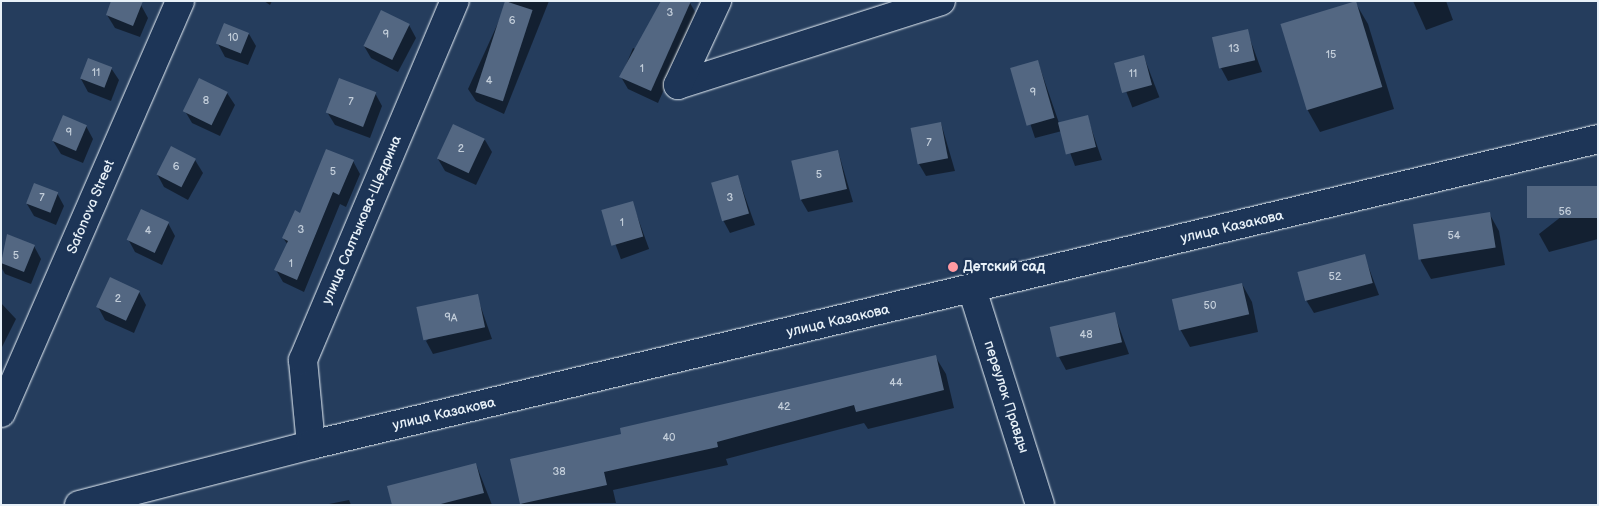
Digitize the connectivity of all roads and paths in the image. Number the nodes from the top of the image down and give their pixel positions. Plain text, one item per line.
1 (180, 1) edge
2 (455, 1) edge
3 (717, 1) edge
4 (941, 1) edge
5 (1598, 140) edge
6 (972, 289) junction
7 (1, 413) edge
8 (311, 445) junction
9 (80, 505) edge
10 (1040, 505) edge

1 - 7 main road, Safonova Street
2 - 8 main road, улица Салтыкова-Щедрина
3 - 4 main road
5 - 6 main road, улица Казакова
6 - 8 main road, улица Казакова
6 - 10 main road, переулок Правды
8 - 9 main road, улица Казакова

